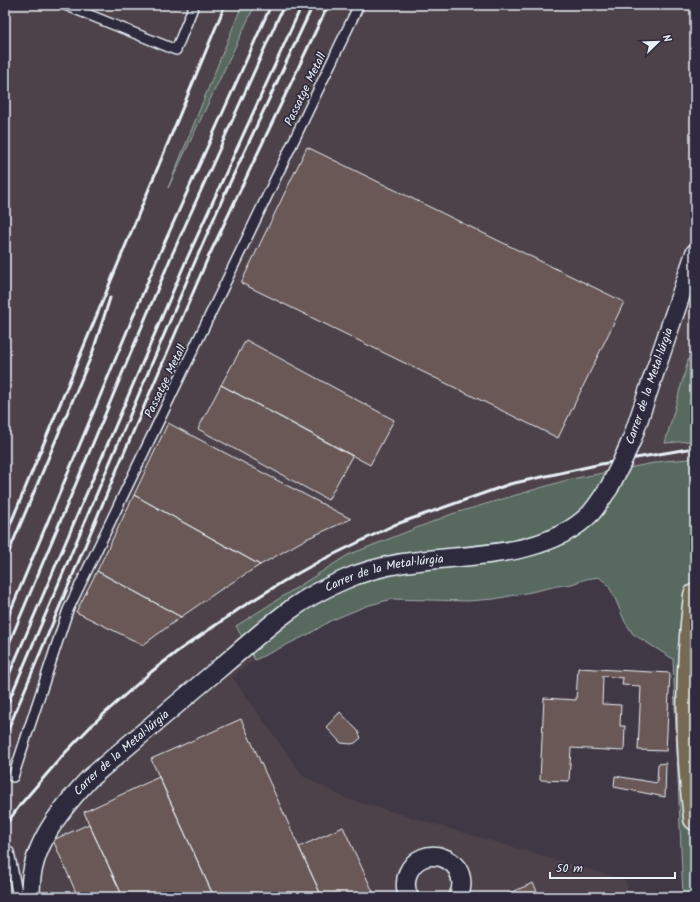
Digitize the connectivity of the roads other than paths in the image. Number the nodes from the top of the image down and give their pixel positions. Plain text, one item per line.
1 (65, 5) edge
2 (194, 5) edge
3 (359, 5) edge
4 (695, 253) edge
5 (694, 600) edge
6 (13, 777) dead end
7 (695, 819) edge
8 (8, 852) dead end
9 (406, 893) edge
10 (18, 897) edge
11 (31, 897) edge
12 (458, 897) edge

1 - 2 lane
3 - 6 lane, Passatge Metall
4 - 11 street, Carrer de la Metal·lúrgia, bridge
5 - 7 highway
8 - 10 lane
9 - 12 street

